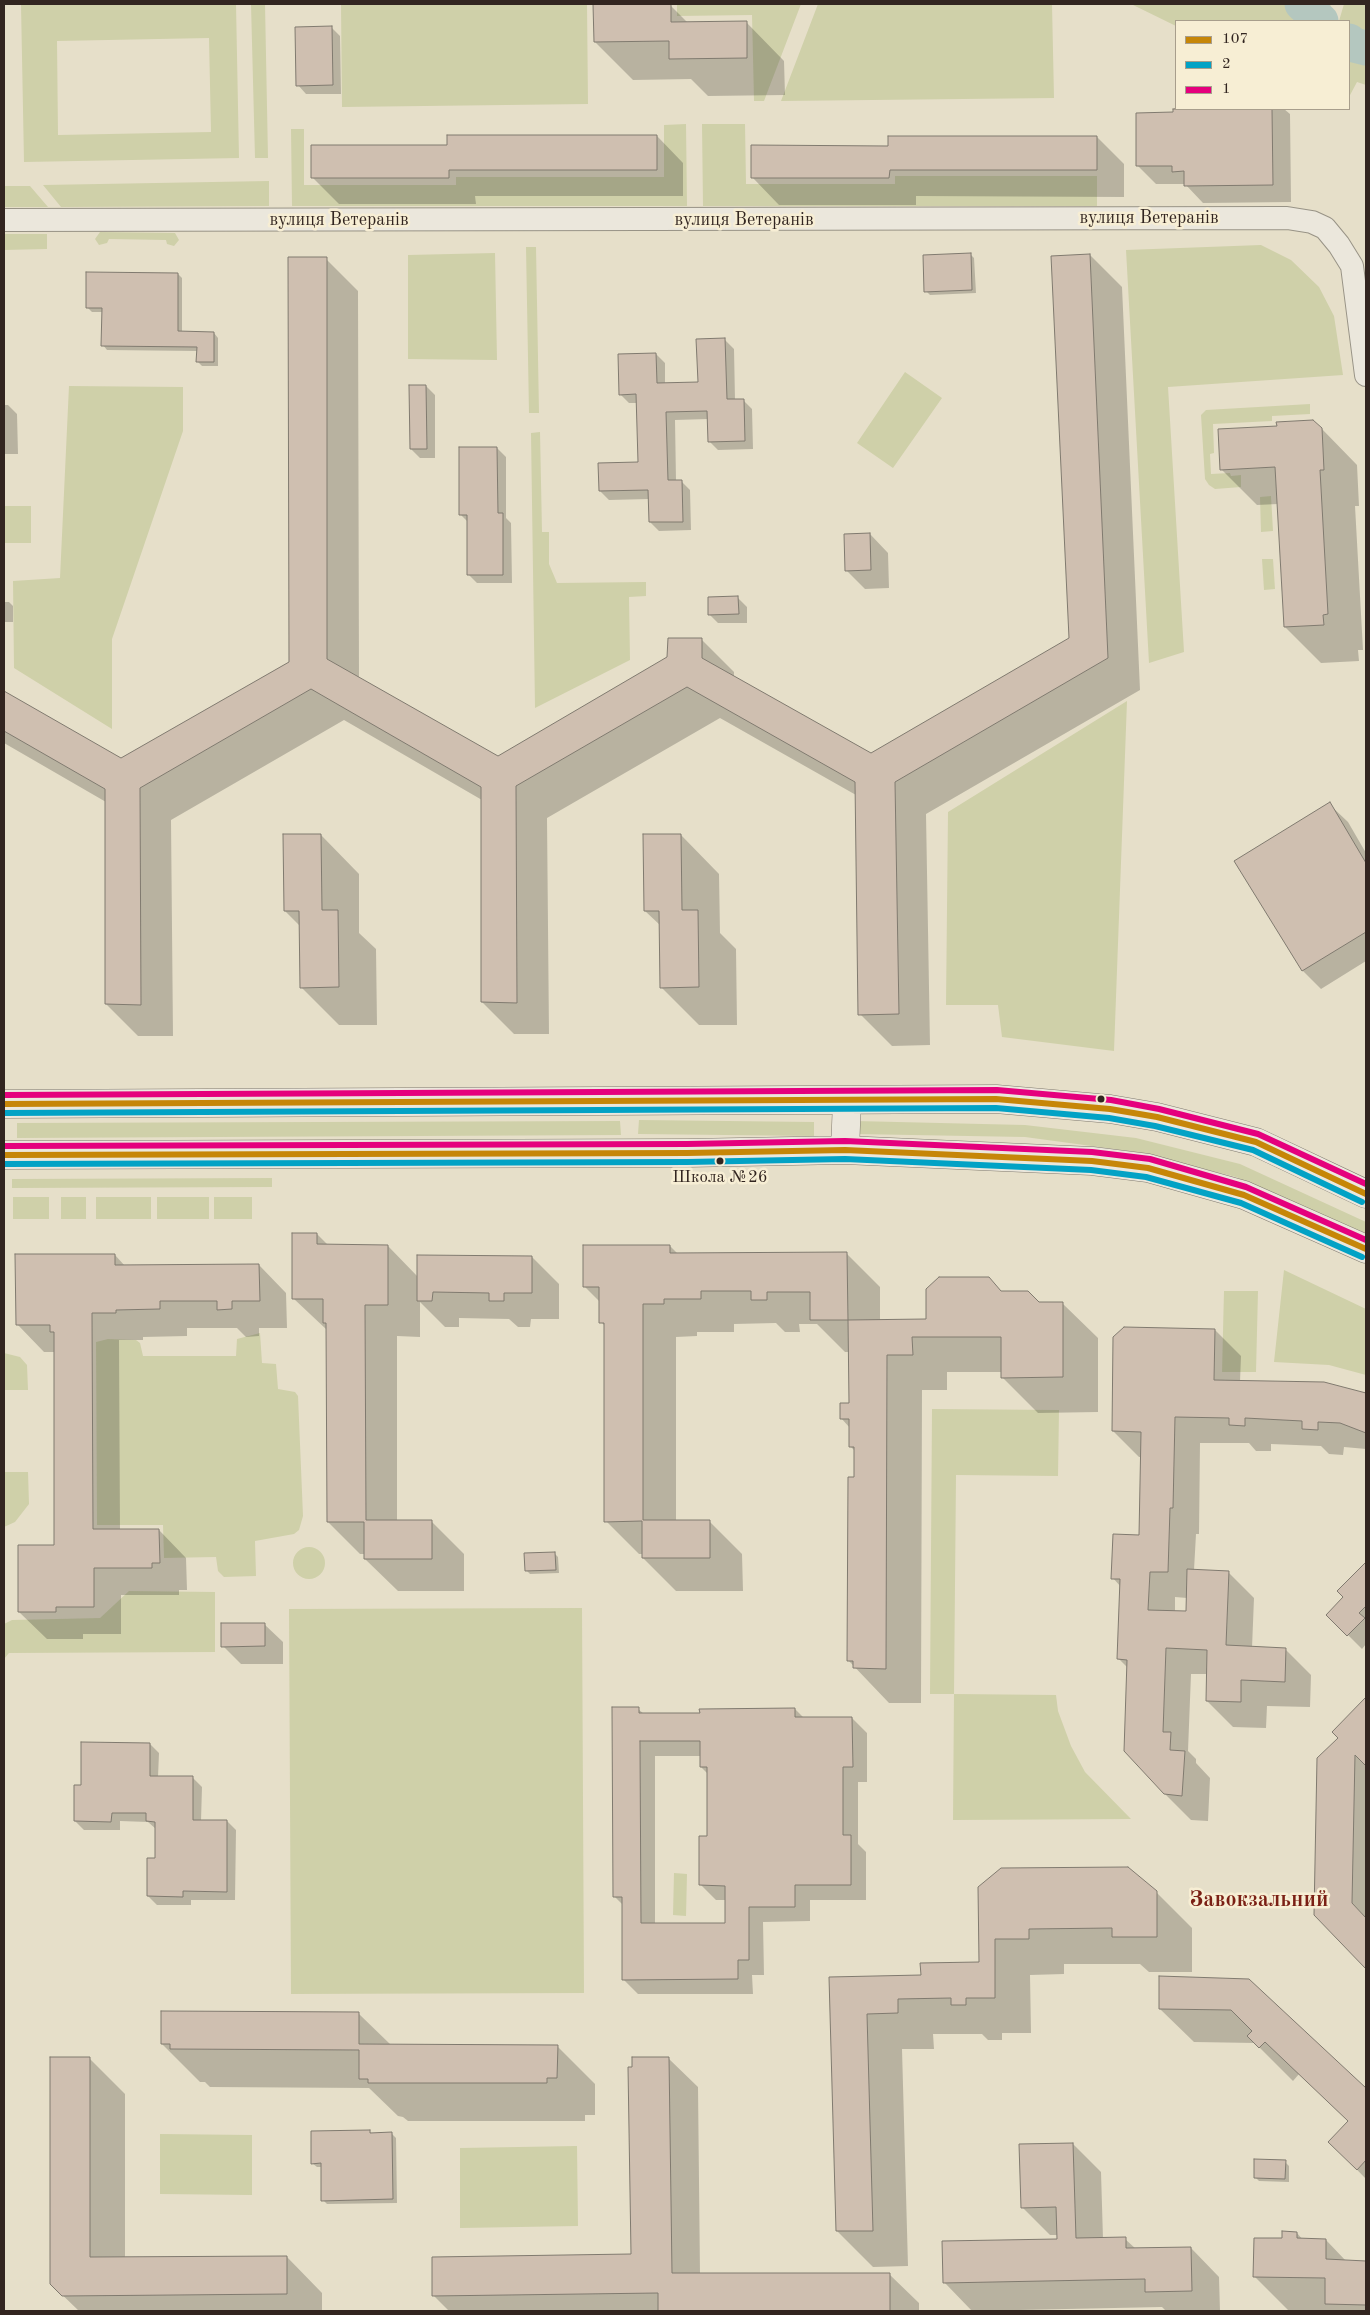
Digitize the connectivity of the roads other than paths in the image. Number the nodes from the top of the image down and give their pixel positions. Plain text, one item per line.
1 (4, 220) edge
2 (1366, 375) edge
3 (848, 1101) junction
4 (4, 1104) edge
5 (845, 1150) junction
6 (4, 1155) edge
7 (1366, 1194) edge
8 (1366, 1249) edge

1 - 2 street, вулиця Ветеранів
3 - 4 main road
3 - 5 main road
3 - 7 main road
5 - 6 main road
5 - 8 main road

